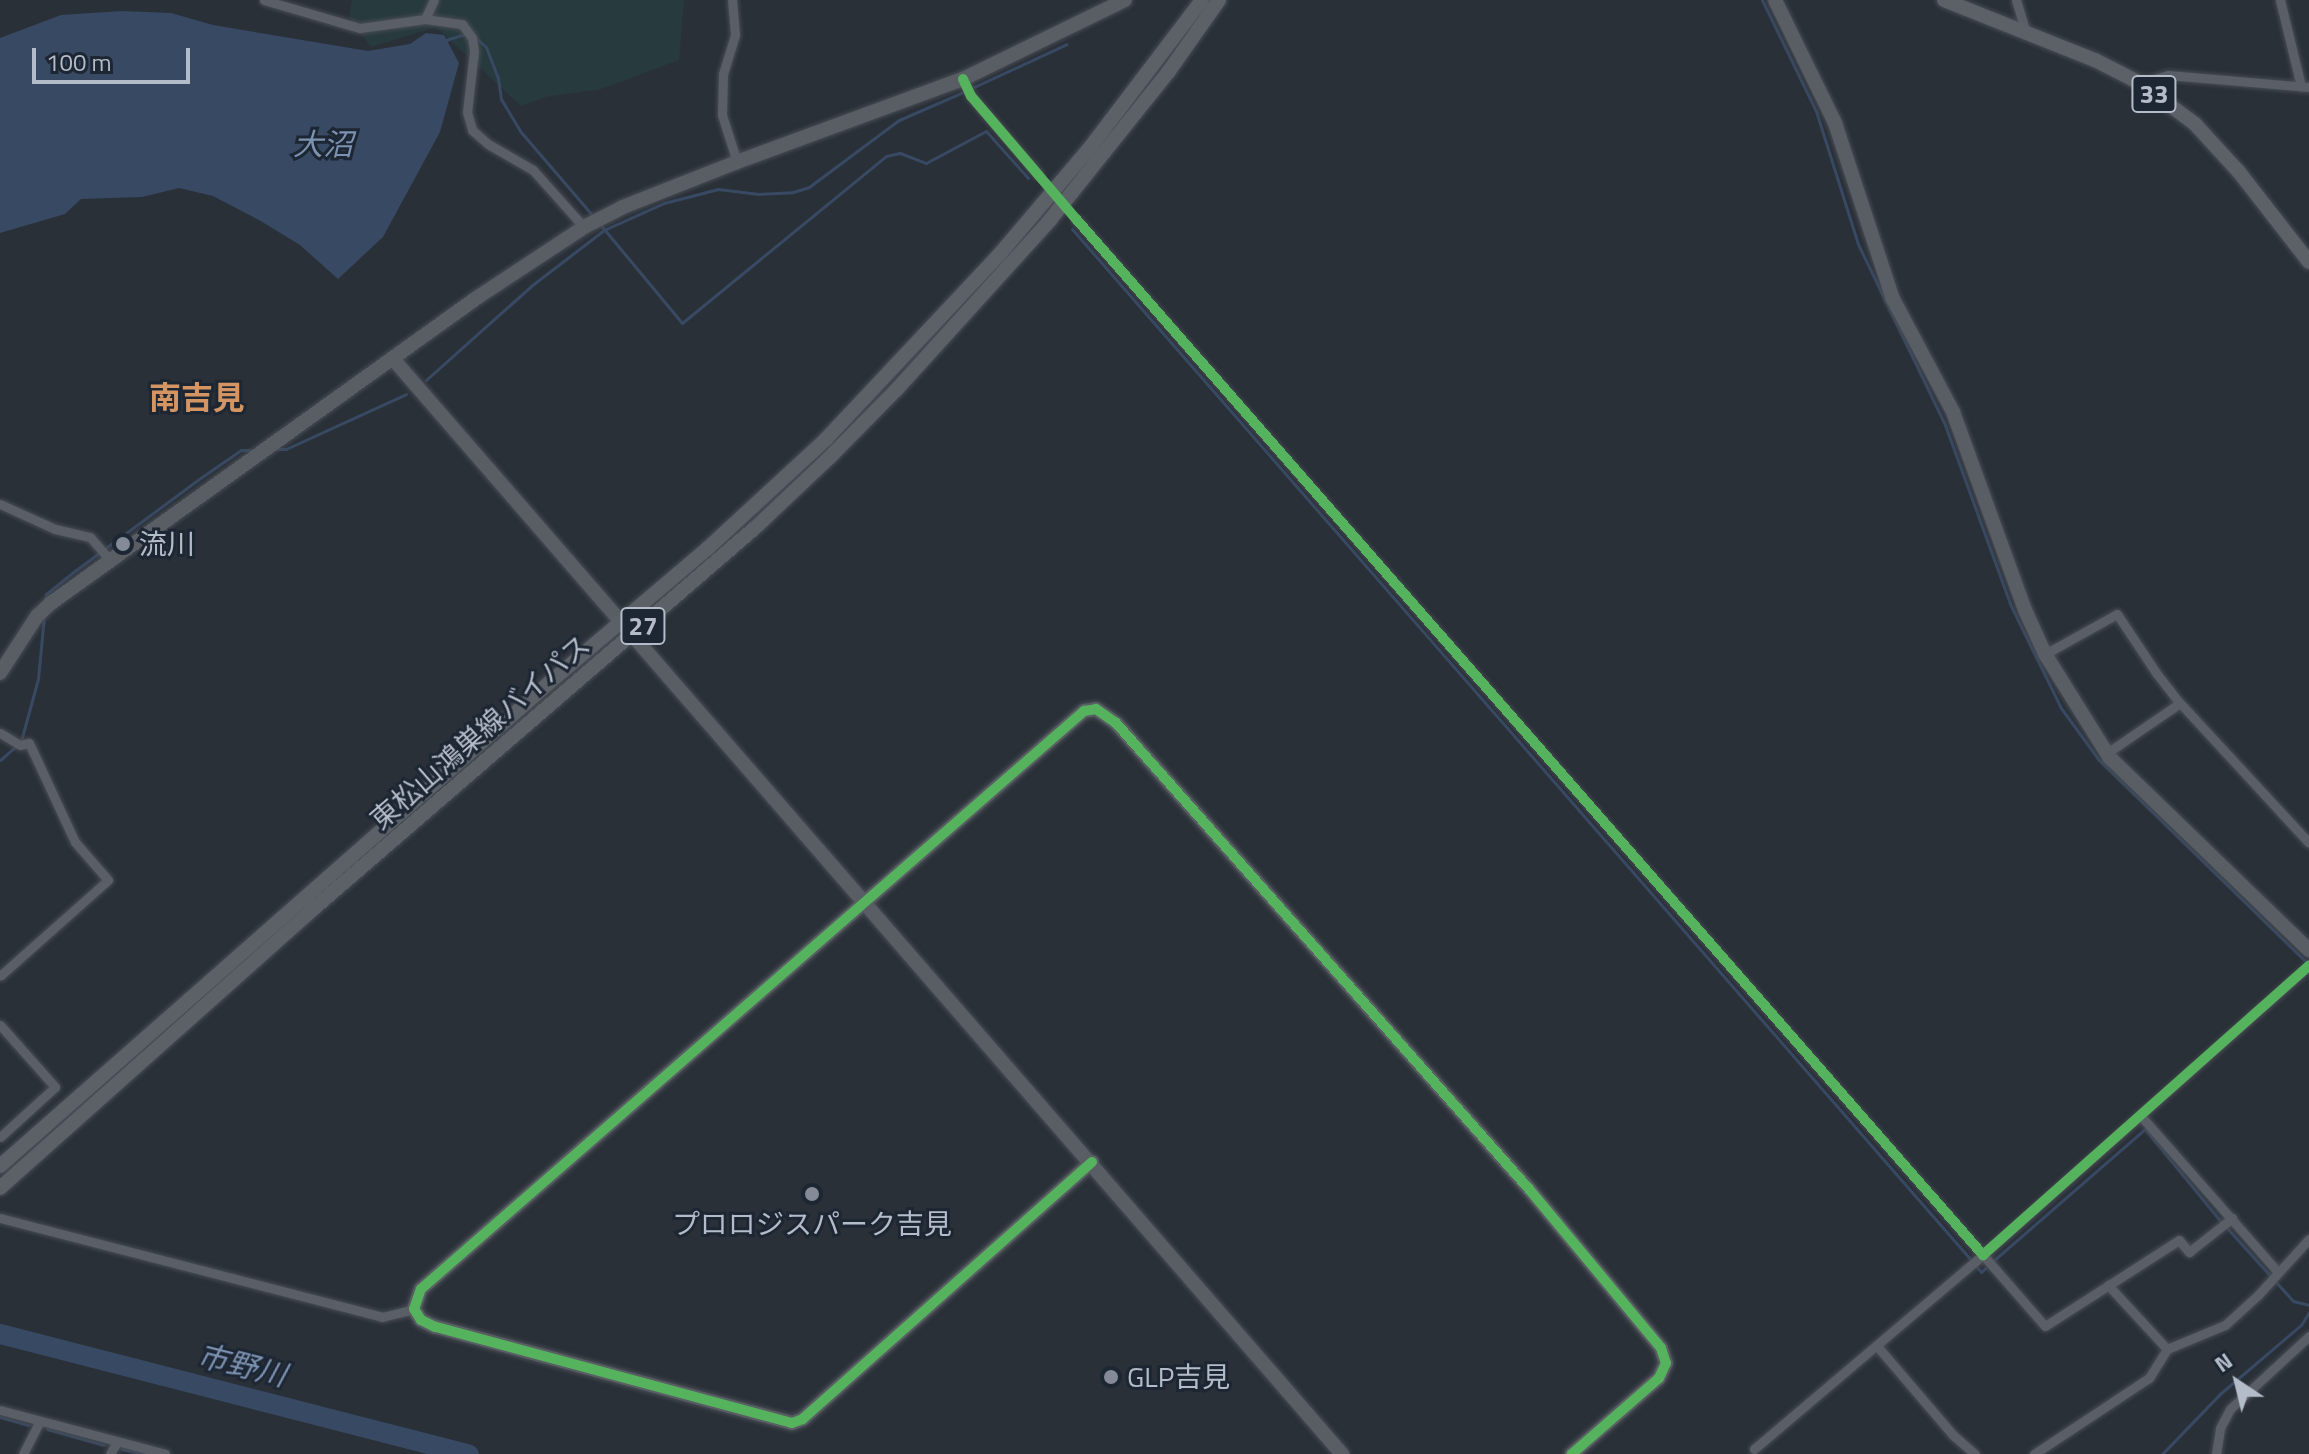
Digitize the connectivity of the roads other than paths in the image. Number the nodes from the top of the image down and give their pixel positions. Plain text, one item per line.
1 (264, 0) edge
2 (434, 0) edge
3 (732, 0) edge
4 (1125, 0) edge
5 (1202, 0) edge
6 (1219, 0) edge
7 (1775, 0) edge
8 (1944, 0) edge
9 (2016, 0) edge
10 (2280, 0) edge
11 (425, 19) junction
12 (2026, 32) junction
13 (963, 79) junction
14 (2140, 83) junction
15 (2305, 86) edge
16 (737, 162) junction
17 (1038, 174) tunnel mouth
18 (1077, 220) tunnel mouth
19 (584, 227) junction
20 (2309, 262) edge
21 (394, 360) junction
22 (0, 504) edge
23 (110, 560) junction
24 (622, 622) junction
25 (633, 635) junction
26 (2045, 654) junction
27 (0, 673) edge
28 (2180, 703) junction
29 (0, 733) edge
30 (2107, 753) junction
31 (2309, 843) edge
32 (865, 900) junction
33 (2309, 950) edge
34 (2309, 966) edge
35 (0, 976) edge
36 (0, 1025) edge
37 (2140, 1115) junction
38 (0, 1137) edge
39 (1092, 1162) junction
40 (0, 1166) edge
41 (0, 1188) edge
42 (0, 1218) edge
43 (2227, 1222) junction
44 (2309, 1239) edge
45 (1984, 1257) junction
46 (2278, 1272) junction
47 (2108, 1285) junction
48 (414, 1309) junction
49 (2309, 1336) edge
50 (1877, 1346) junction
51 (2167, 1349) junction
52 (0, 1410) edge
53 (40, 1421) junction
54 (117, 1442) junction
55 (1754, 1449) dead end
56 (23, 1454) edge
57 (110, 1454) edge
58 (165, 1454) edge
59 (1342, 1454) edge
60 (1572, 1454) edge
61 (1975, 1454) edge
62 (2034, 1454) edge
63 (2216, 1454) edge

1 - 11 street
2 - 11 street
3 - 16 street
4 - 13 street
5 - 24 main road, 東松山鴻巣線バイパス / 27
6 - 25 main road, 東松山鴻巣線バイパス / 27
7 - 26 street
8 - 12 main road, 33
9 - 12 street
10 - 15 street
11 - 19 street
12 - 14 main road, 33
13 - 16 street
13 - 17 street
14 - 15 street
14 - 20 main road, 33
16 - 19 street
18 - 45 street
19 - 21 street
21 - 23 street
21 - 24 street
22 - 23 street
23 - 27 street
24 - 25 street
24 - 40 main road, 東松山鴻巣線バイパス / 27
25 - 32 street
25 - 41 main road, 東松山鴻巣線バイパス / 27
26 - 28 street
26 - 30 street
28 - 30 street
28 - 31 street
29 - 35 street
30 - 33 street
32 - 39 street
32 - 48 street
32 - 60 street
34 - 37 street
36 - 38 street
37 - 43 street
37 - 45 street
39 - 48 street
39 - 59 street
42 - 48 street
43 - 46 street
43 - 47 street
44 - 46 street
45 - 47 street
45 - 50 street
46 - 51 street
47 - 51 street
49 - 63 street
50 - 55 street
50 - 61 street
51 - 62 street
52 - 53 street
53 - 54 street
53 - 56 street
54 - 57 street
54 - 58 street

